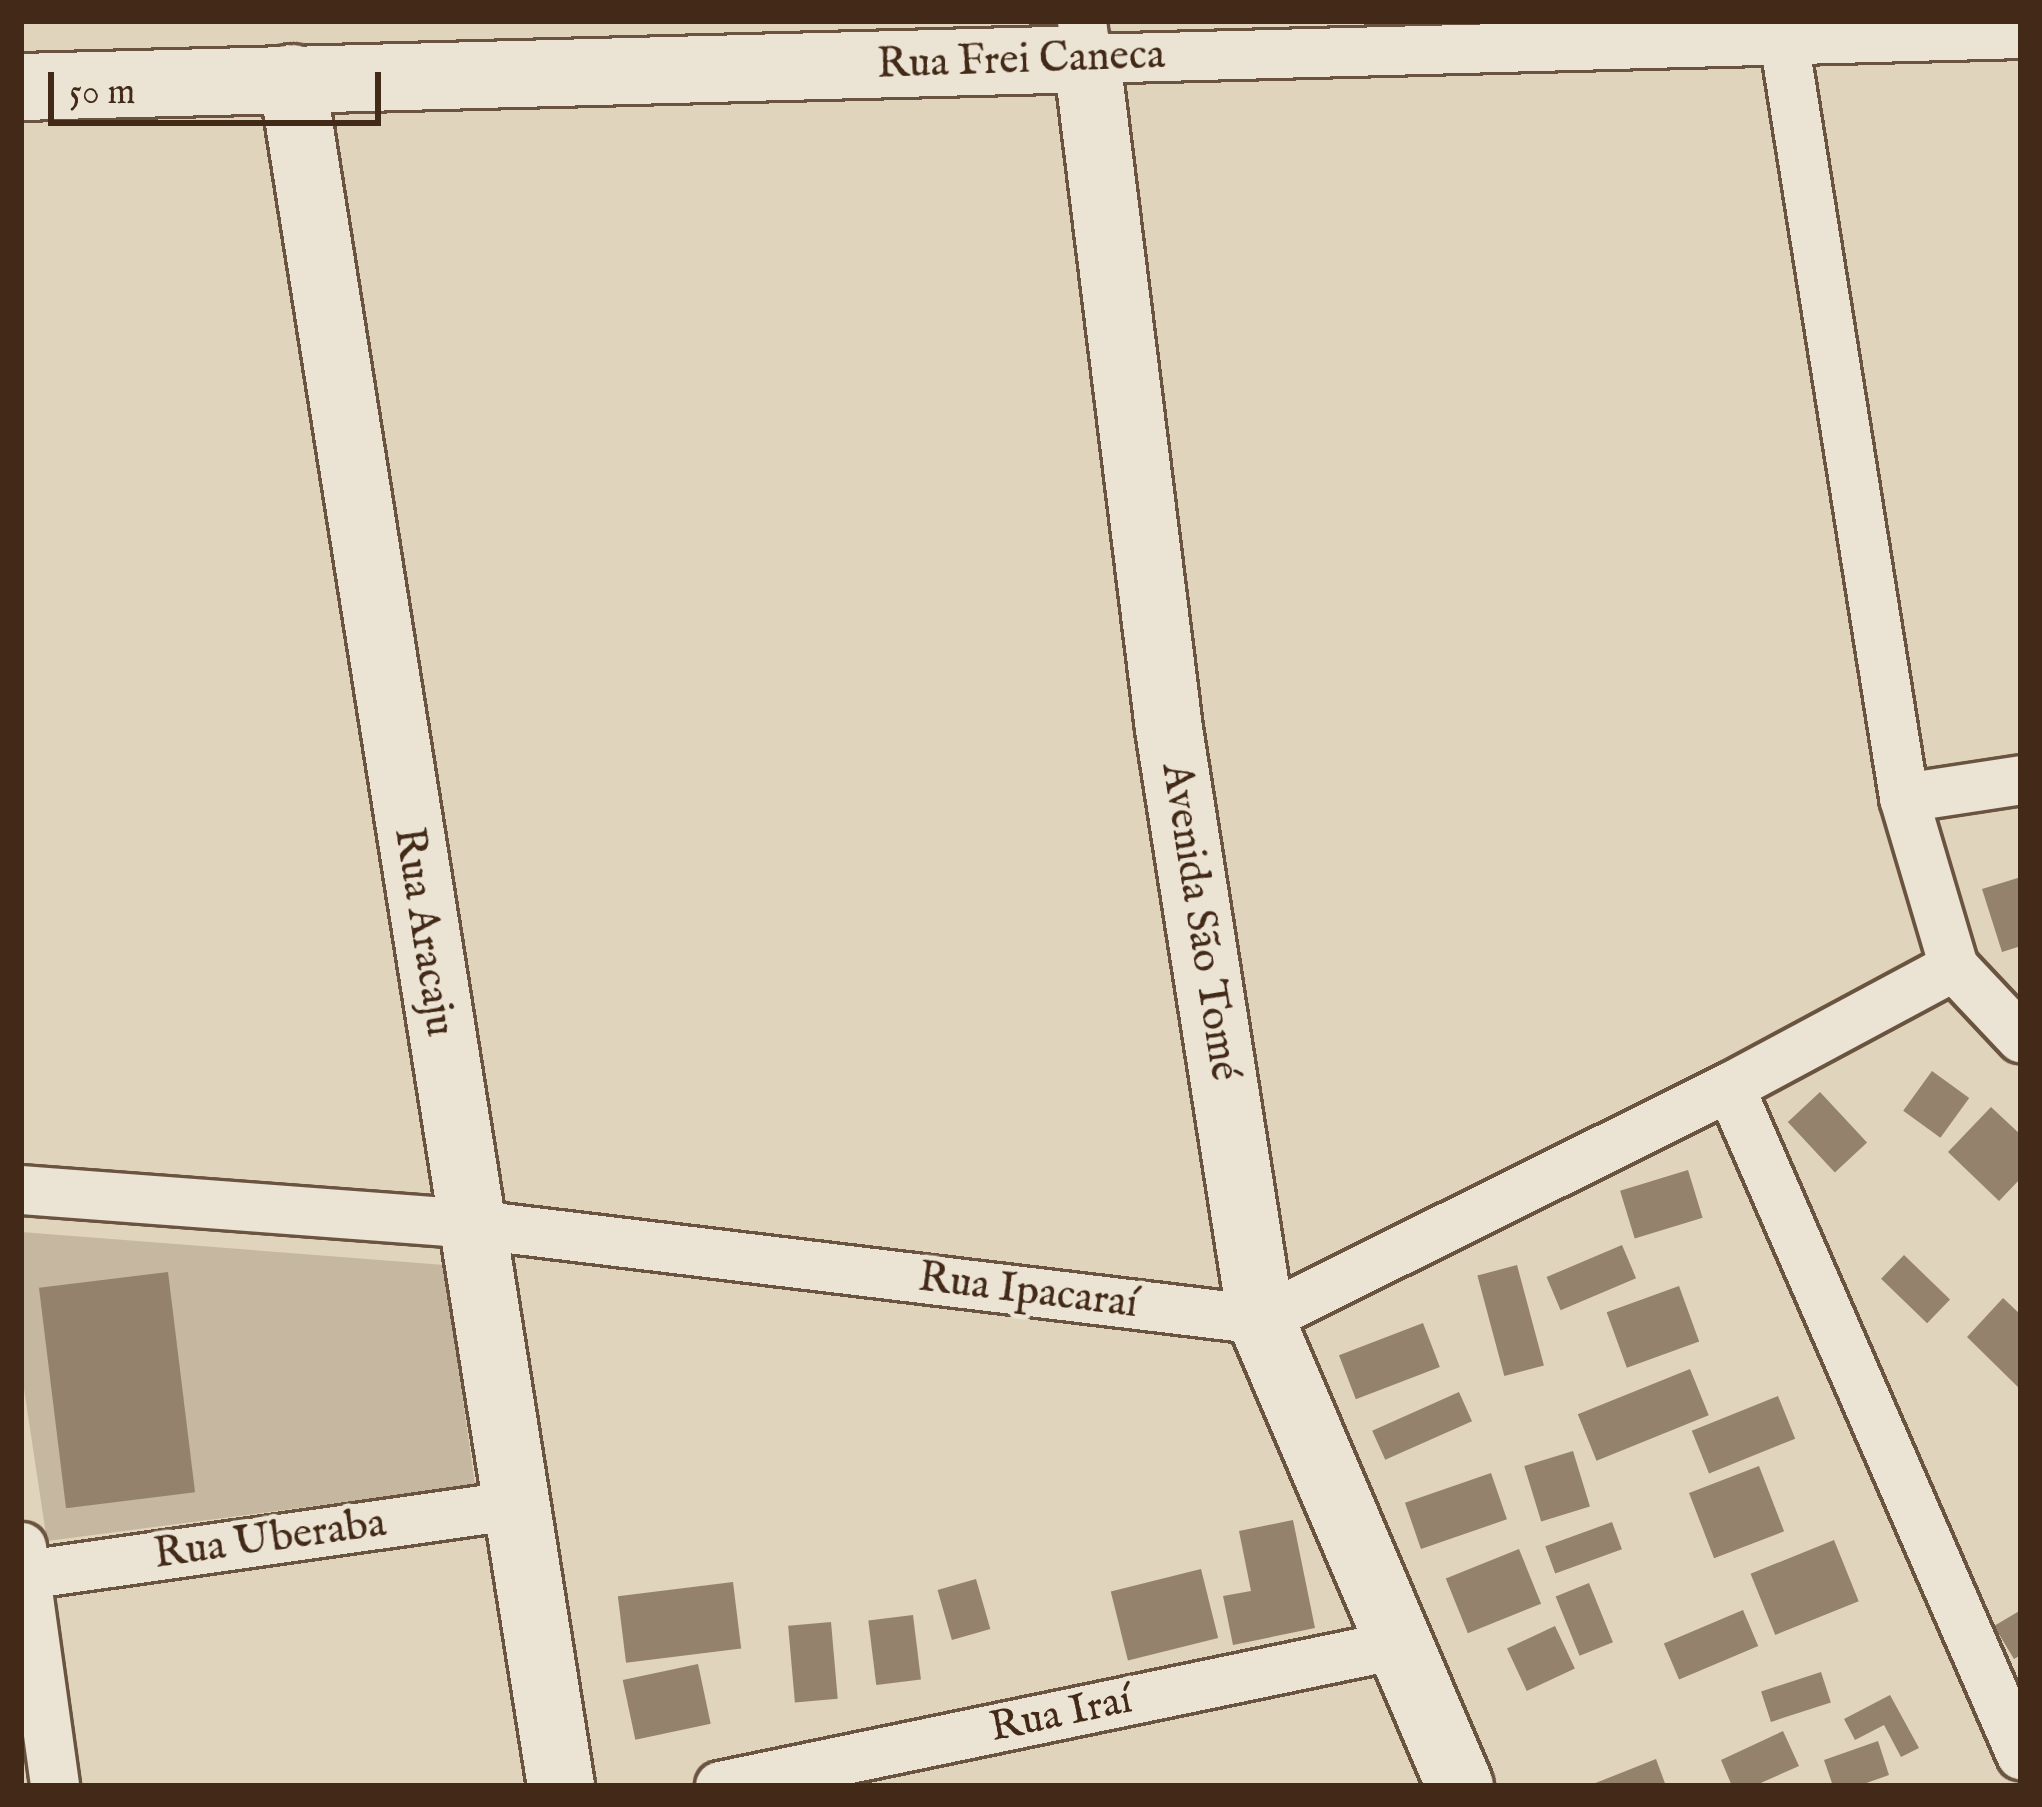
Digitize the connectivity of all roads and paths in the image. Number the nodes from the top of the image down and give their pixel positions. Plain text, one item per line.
1 (1782, 33) edge
2 (2021, 34) edge
3 (1045, 41) edge
4 (292, 78) junction
5 (21, 87) edge
6 (2021, 780) edge
7 (1904, 798) junction
8 (1954, 967) junction
9 (2021, 1038) edge
10 (1730, 1087) junction
11 (21, 1190) edge
12 (468, 1224) junction
13 (1261, 1320) junction
14 (513, 1506) junction
15 (23, 1559) edge
16 (1402, 1644) junction
17 (2021, 1755) edge
18 (55, 1786) edge
19 (561, 1786) edge
20 (720, 1786) edge
21 (1460, 1786) edge

1 - 2 street, Rua Frei Caneca
1 - 3 street, Rua Frei Caneca
1 - 7 street
3 - 4 street, Rua Frei Caneca
3 - 13 street, Avenida São Tomé
4 - 5 street, Rua Frei Caneca
4 - 12 street, Rua Aracaju
6 - 7 street
7 - 8 street
8 - 9 street
8 - 10 street
10 - 13 street
10 - 17 street
11 - 12 street, Rua Ipacaraí
12 - 13 street, Rua Ipacaraí
12 - 14 street, Rua Aracaju
13 - 16 street, Avenida São Tomé
14 - 15 street, Rua Uberaba
14 - 19 street, Rua Aracaju
15 - 18 street
16 - 20 street, Rua Iraí
16 - 21 street, Avenida São Tomé

